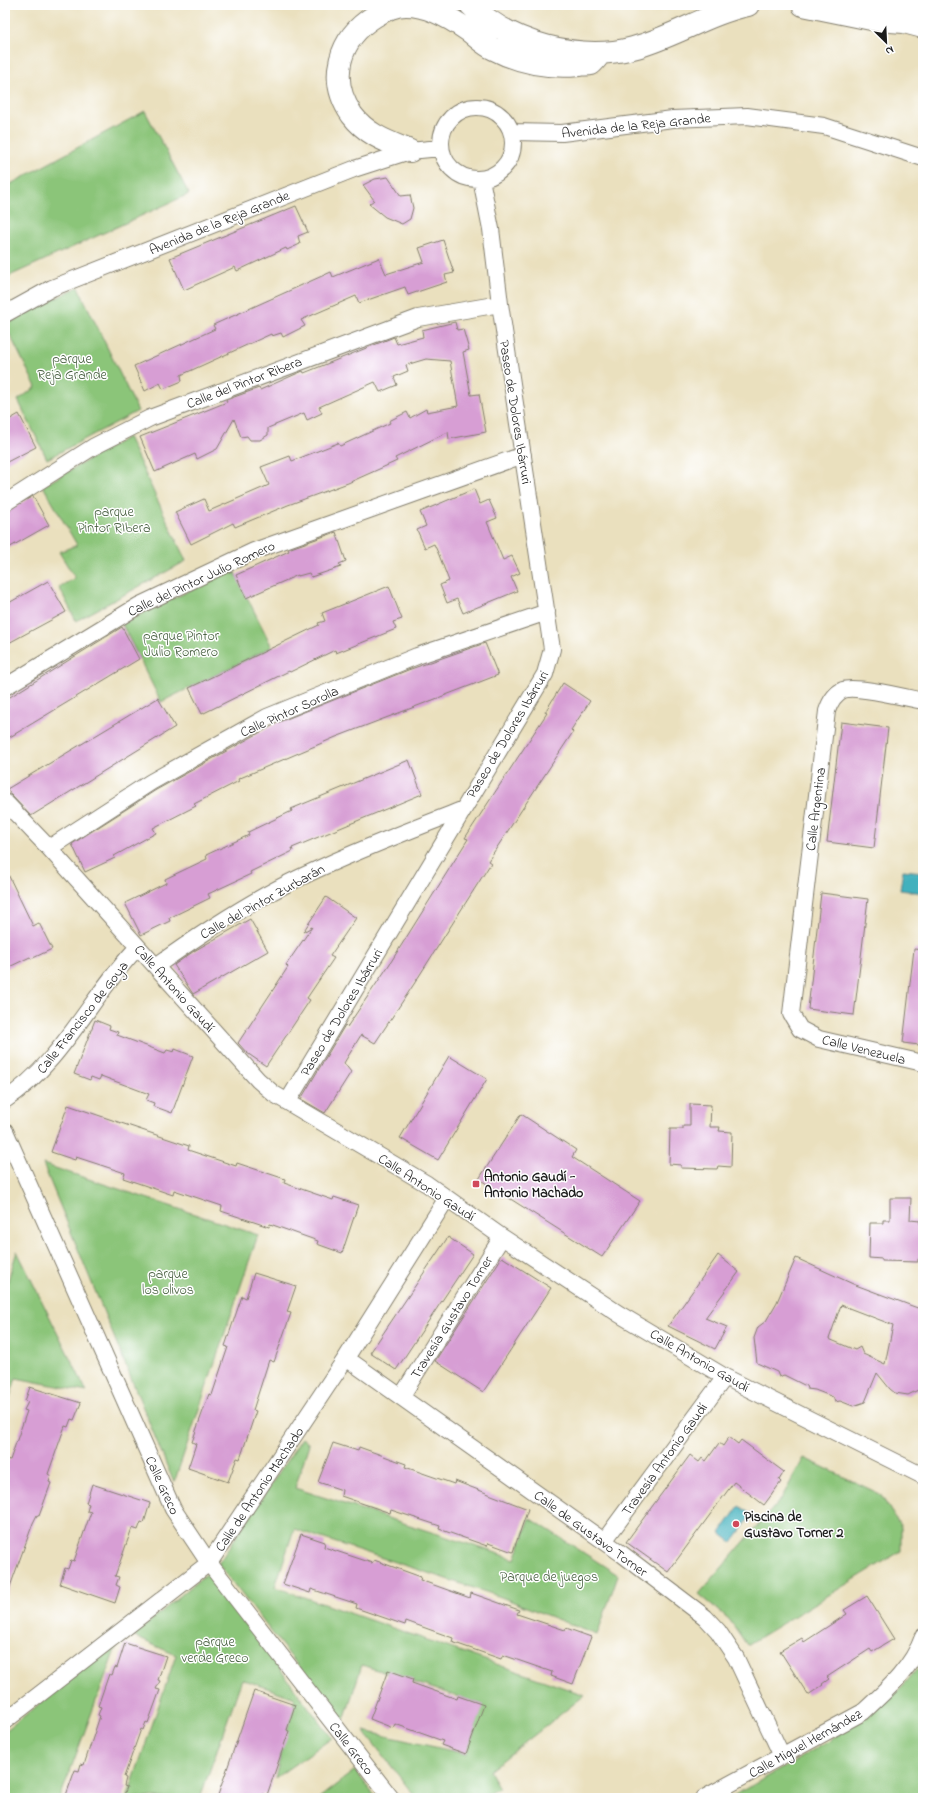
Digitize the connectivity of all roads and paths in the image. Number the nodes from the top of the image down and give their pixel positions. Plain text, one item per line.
1 (471, 5) edge
2 (748, 5) edge
3 (803, 5) edge
4 (920, 5) edge
5 (831, 8) edge
6 (876, 20) junction
7 (923, 27) edge
8 (601, 53) junction
9 (512, 132) junction
10 (440, 148) junction
11 (410, 151) junction
12 (923, 158) edge
13 (481, 179) junction
14 (500, 304) junction
15 (5, 314) edge
16 (523, 455) junction
17 (5, 503) edge
18 (547, 612) junction
19 (5, 687) edge
20 (923, 701) edge
21 (5, 802) edge
22 (462, 810) junction
23 (49, 848) junction
24 (138, 947) junction
25 (156, 966) junction
26 (791, 1014) joint
27 (923, 1063) edge
28 (5, 1100) edge
29 (288, 1101) junction
30 (5, 1131) edge
31 (447, 1198) junction
32 (502, 1236) junction
33 (346, 1358) junction
34 (725, 1377) junction
35 (401, 1397) junction
36 (923, 1476) edge
37 (604, 1541) junction
38 (209, 1563) junction
39 (923, 1637) edge
40 (5, 1721) edge
41 (782, 1756) junction
42 (391, 1798) edge
43 (704, 1798) edge

1 - 8 street
2 - 8 street
3 - 5 street
4 - 6 street
5 - 6 street
6 - 7 street
8 - 11 street
9 - 10 street
9 - 12 street, Avenida de la Reja Grande
9 - 13 street
10 - 11 street, Avenida de la Reja Grande
10 - 13 street
11 - 15 street, Avenida de la Reja Grande
13 - 14 street, Paseo de Dolores Ibárruri
14 - 16 street, Paseo de Dolores Ibárruri
14 - 17 street, Calle del Pintor Ribera
16 - 18 street, Paseo de Dolores Ibárruri
16 - 19 street, Calle del Pintor Julio Romero
18 - 22 street, Paseo de Dolores Ibárruri
18 - 23 street, Calle Pintor Sorolla
20 - 26 street, Calle Argentina
21 - 23 street, Calle Antonio Gaudí
22 - 25 street, Calle del Pintor Zurbarán
22 - 29 street, Paseo de Dolores Ibárruri
23 - 24 street, Calle Antonio Gaudí
24 - 25 street, Calle Antonio Gaudí
24 - 28 street, Calle Francisco de Goya
25 - 29 street, Calle Antonio Gaudí
26 - 27 street, Calle Venezuela
29 - 31 street, Calle Antonio Gaudí
30 - 38 street, Calle Greco
31 - 32 street, Calle Antonio Gaudí
31 - 33 street, Calle de Antonio Machado
32 - 34 street, Calle Antonio Gaudí
32 - 35 street, Travesía Gustavo Torner
33 - 35 street, Calle de Gustavo Torner
33 - 38 street, Calle de Antonio Machado
34 - 36 street, Calle Antonio Gaudí
34 - 37 street, Travesía Antonio Gaudí
35 - 37 street, Calle de Gustavo Torner
37 - 41 street, Calle de Gustavo Torner
38 - 40 street, Calle de Antonio Machado
38 - 42 street, Calle Greco
39 - 41 street, Calle Miguel Hernández
41 - 43 street, Calle Miguel Hernández

